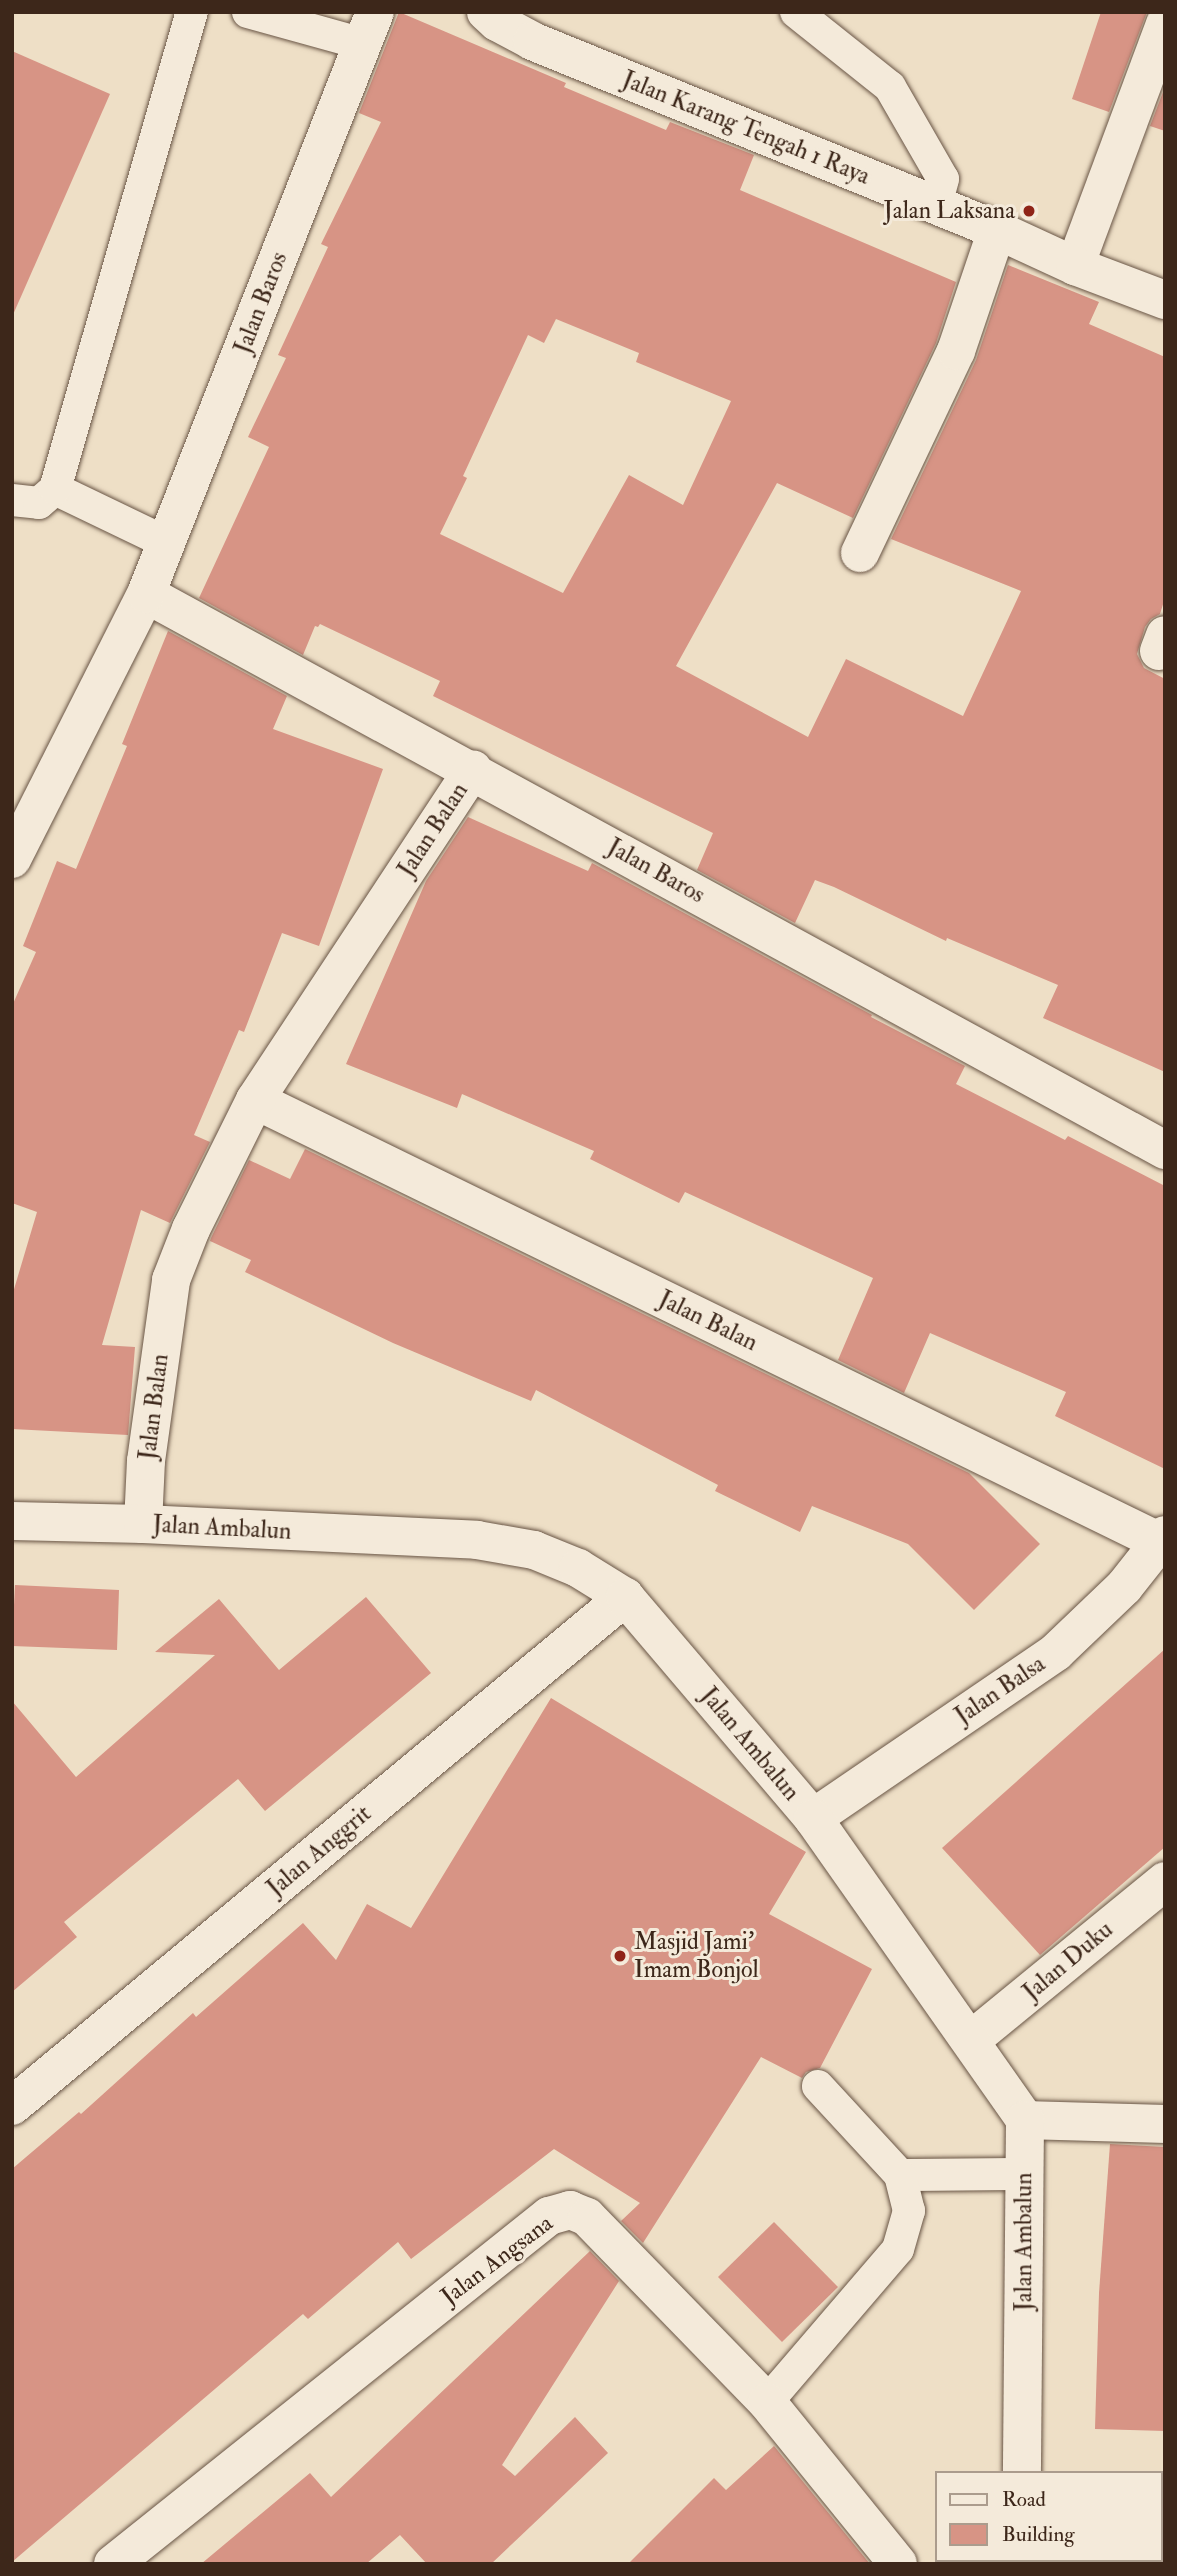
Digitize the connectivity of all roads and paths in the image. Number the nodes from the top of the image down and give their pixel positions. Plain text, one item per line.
1 (192, 12) edge
2 (248, 12) edge
3 (486, 12) edge
4 (796, 12) edge
5 (1165, 24) edge
6 (369, 28) edge
7 (936, 205) junction
8 (997, 230) junction
9 (1075, 266) junction
10 (1165, 300) edge
11 (55, 489) junction
12 (12, 500) edge
13 (167, 543) junction
14 (860, 553) dead end
15 (146, 594) junction
16 (473, 770) junction
17 (12, 859) edge
18 (255, 1100) junction
19 (1165, 1150) edge
20 (12, 1521) edge
21 (143, 1524) junction
22 (1162, 1538) edge
23 (625, 1597) junction
24 (813, 1818) junction
25 (1165, 1881) edge
26 (971, 2040) junction
27 (818, 2086) dead end
28 (12, 2106) edge
29 (1025, 2120) junction
30 (1165, 2124) edge
31 (1024, 2174) junction
32 (901, 2175) junction
33 (767, 2402) junction
34 (1022, 2471) edge
35 (113, 2564) edge
36 (898, 2564) edge

1 - 11 lane
2 - 6 lane
3 - 7 street, Jalan Karang Tengah 1 Raya
4 - 7 lane
5 - 9 street
6 - 13 street, Jalan Baros
7 - 8 street, Jalan Karang Tengah 1 Raya
8 - 9 street, Jalan Karang Tengah 1 Raya
8 - 14 street
9 - 10 street, Jalan Karang Tengah 1 Raya
11 - 12 lane
11 - 13 lane
13 - 15 street, Jalan Baros
15 - 16 street, Jalan Baros
15 - 17 street, Jalan Baros
16 - 18 street, Jalan Balan
16 - 19 street, Jalan Baros
18 - 21 street, Jalan Balan
18 - 22 street, Jalan Balan
20 - 21 street, Jalan Ambalun
21 - 23 street, Jalan Ambalun
22 - 24 street, Jalan Balsa
23 - 24 street, Jalan Ambalun
23 - 28 street, Jalan Anggrit
24 - 26 street, Jalan Ambalun
25 - 26 street, Jalan Duku
26 - 29 street, Jalan Ambalun
27 - 32 lane
29 - 30 street
29 - 31 street, Jalan Ambalun
31 - 32 lane
31 - 34 street, Jalan Ambalun
32 - 33 lane
33 - 35 street, Jalan Angsana
33 - 36 street, Jalan Angsana

